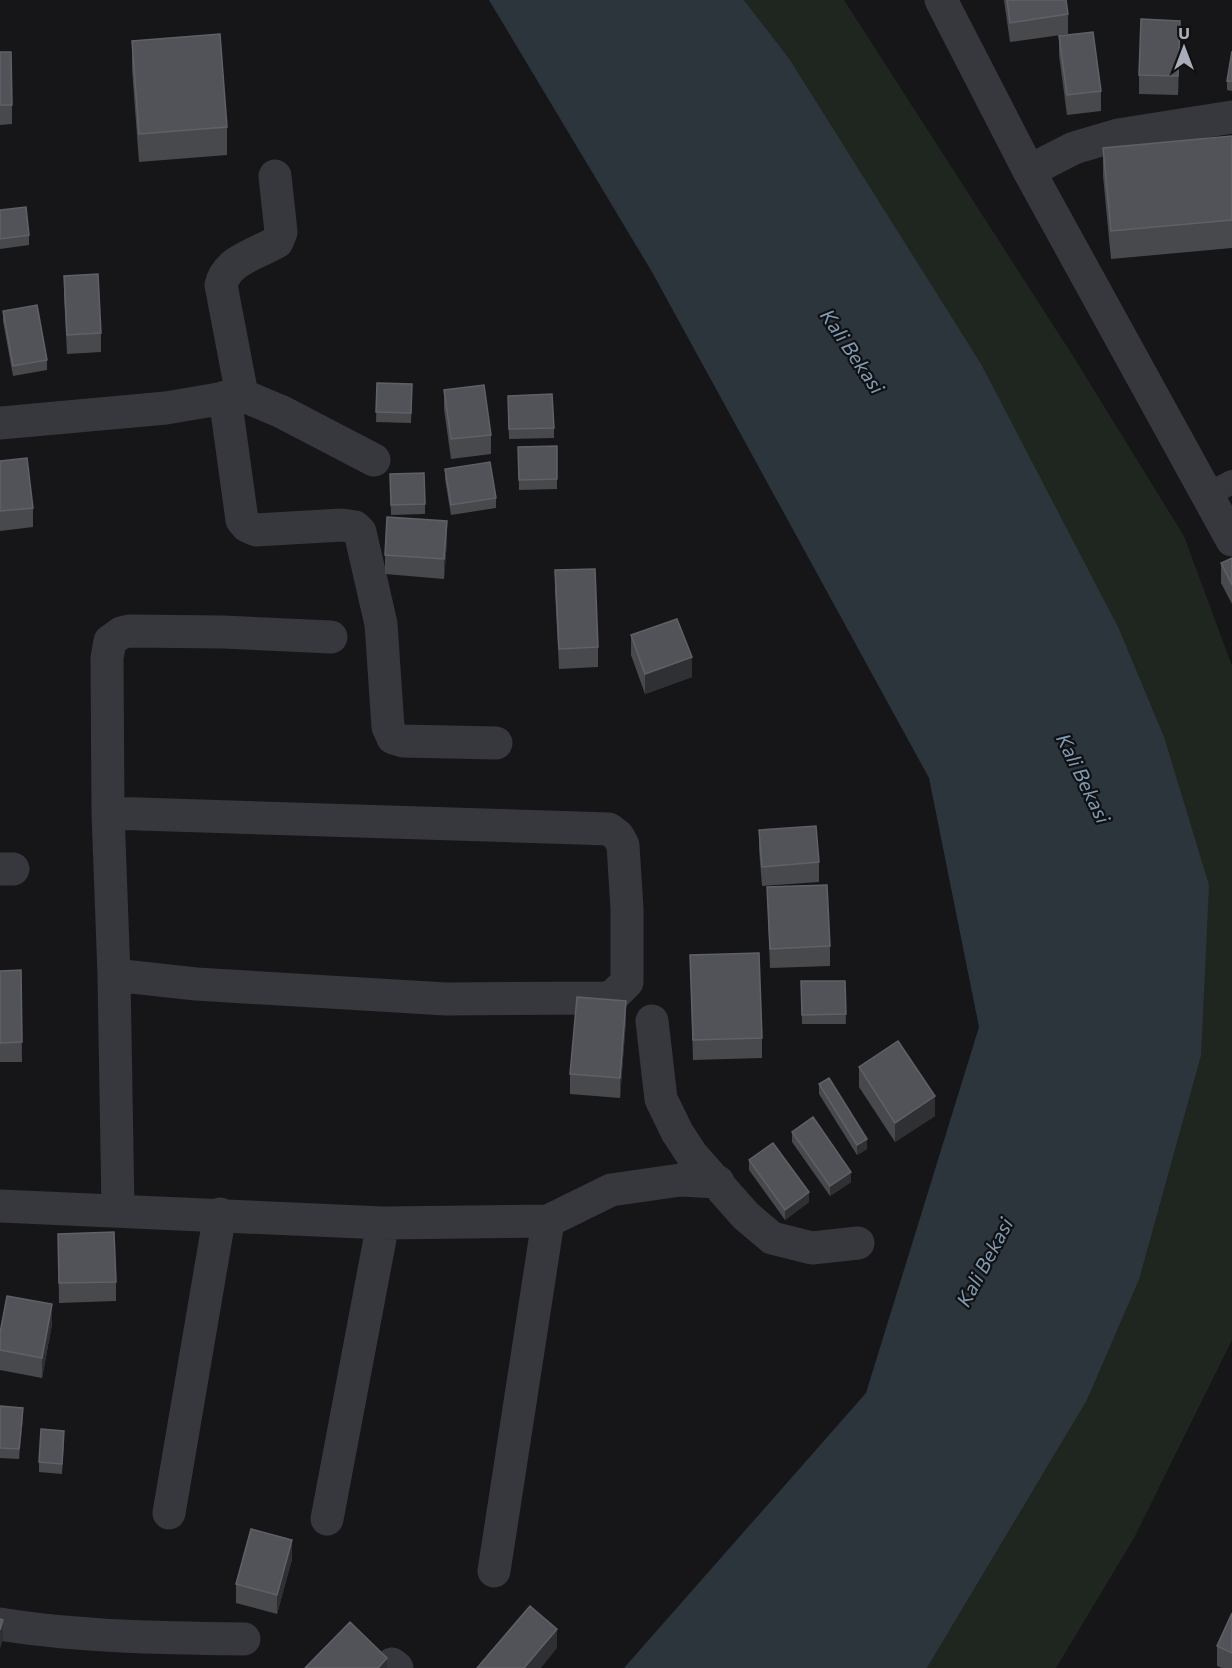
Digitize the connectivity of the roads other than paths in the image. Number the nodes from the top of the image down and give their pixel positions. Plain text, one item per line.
1 (952, 3) edge
2 (1232, 117) edge
3 (1029, 171) junction
4 (275, 176) dead end
5 (233, 396) junction
6 (0, 423) edge
7 (374, 460) dead end
8 (1219, 488) edge
9 (1232, 540) edge
10 (331, 637) dead end
11 (496, 743) dead end
12 (108, 813) junction
13 (114, 975) junction
14 (652, 1021) dead end
15 (718, 1182) junction
16 (0, 1206) edge
17 (118, 1210) junction
18 (220, 1214) junction
19 (548, 1221) junction
20 (383, 1222) junction
21 (858, 1243) dead end
22 (169, 1513) dead end
23 (327, 1519) dead end
24 (494, 1571) dead end
25 (0, 1624) edge
26 (244, 1639) dead end

1 - 3 street
2 - 3 street
3 - 8 street
4 - 5 street
5 - 6 street
5 - 7 street
5 - 11 street
8 - 9 street
10 - 12 street
12 - 13 street
12 - 13 street
13 - 17 street
14 - 15 street
15 - 19 street
15 - 21 street
16 - 17 street
17 - 18 street
18 - 20 street
18 - 22 street
19 - 20 street
19 - 24 street
20 - 23 street
25 - 26 street

